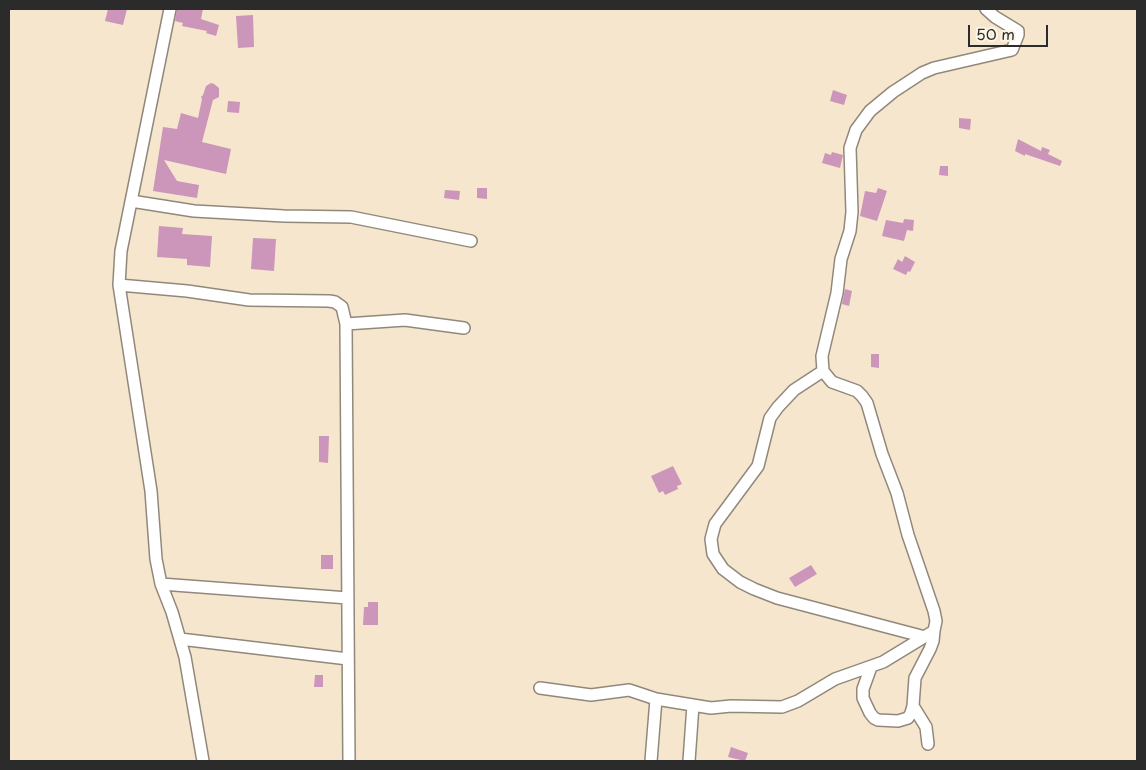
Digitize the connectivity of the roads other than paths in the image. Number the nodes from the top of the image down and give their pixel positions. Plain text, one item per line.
1 (170, 9) edge
2 (986, 9) edge
3 (131, 201) junction
4 (471, 241) dead end
5 (119, 285) junction
6 (346, 324) junction
7 (464, 328) dead end
8 (824, 371) junction
9 (161, 584) junction
10 (348, 598) junction
11 (929, 634) junction
12 (180, 639) junction
13 (348, 659) junction
14 (871, 667) junction
15 (540, 688) dead end
16 (656, 699) junction
17 (693, 706) junction
18 (913, 706) junction
19 (928, 744) dead end
20 (203, 761) edge
21 (349, 761) edge
22 (651, 761) edge
23 (689, 761) edge

1 - 3 street
2 - 8 street
3 - 4 street
3 - 5 street
5 - 6 street
5 - 9 street
6 - 7 street
6 - 10 street
8 - 11 street
8 - 11 street
9 - 10 street
9 - 12 street
10 - 13 street
11 - 14 street
11 - 18 street
12 - 13 street
12 - 20 street
13 - 21 street
14 - 17 street
14 - 18 street
15 - 16 street
16 - 17 street
16 - 22 street
17 - 23 street
18 - 19 street

